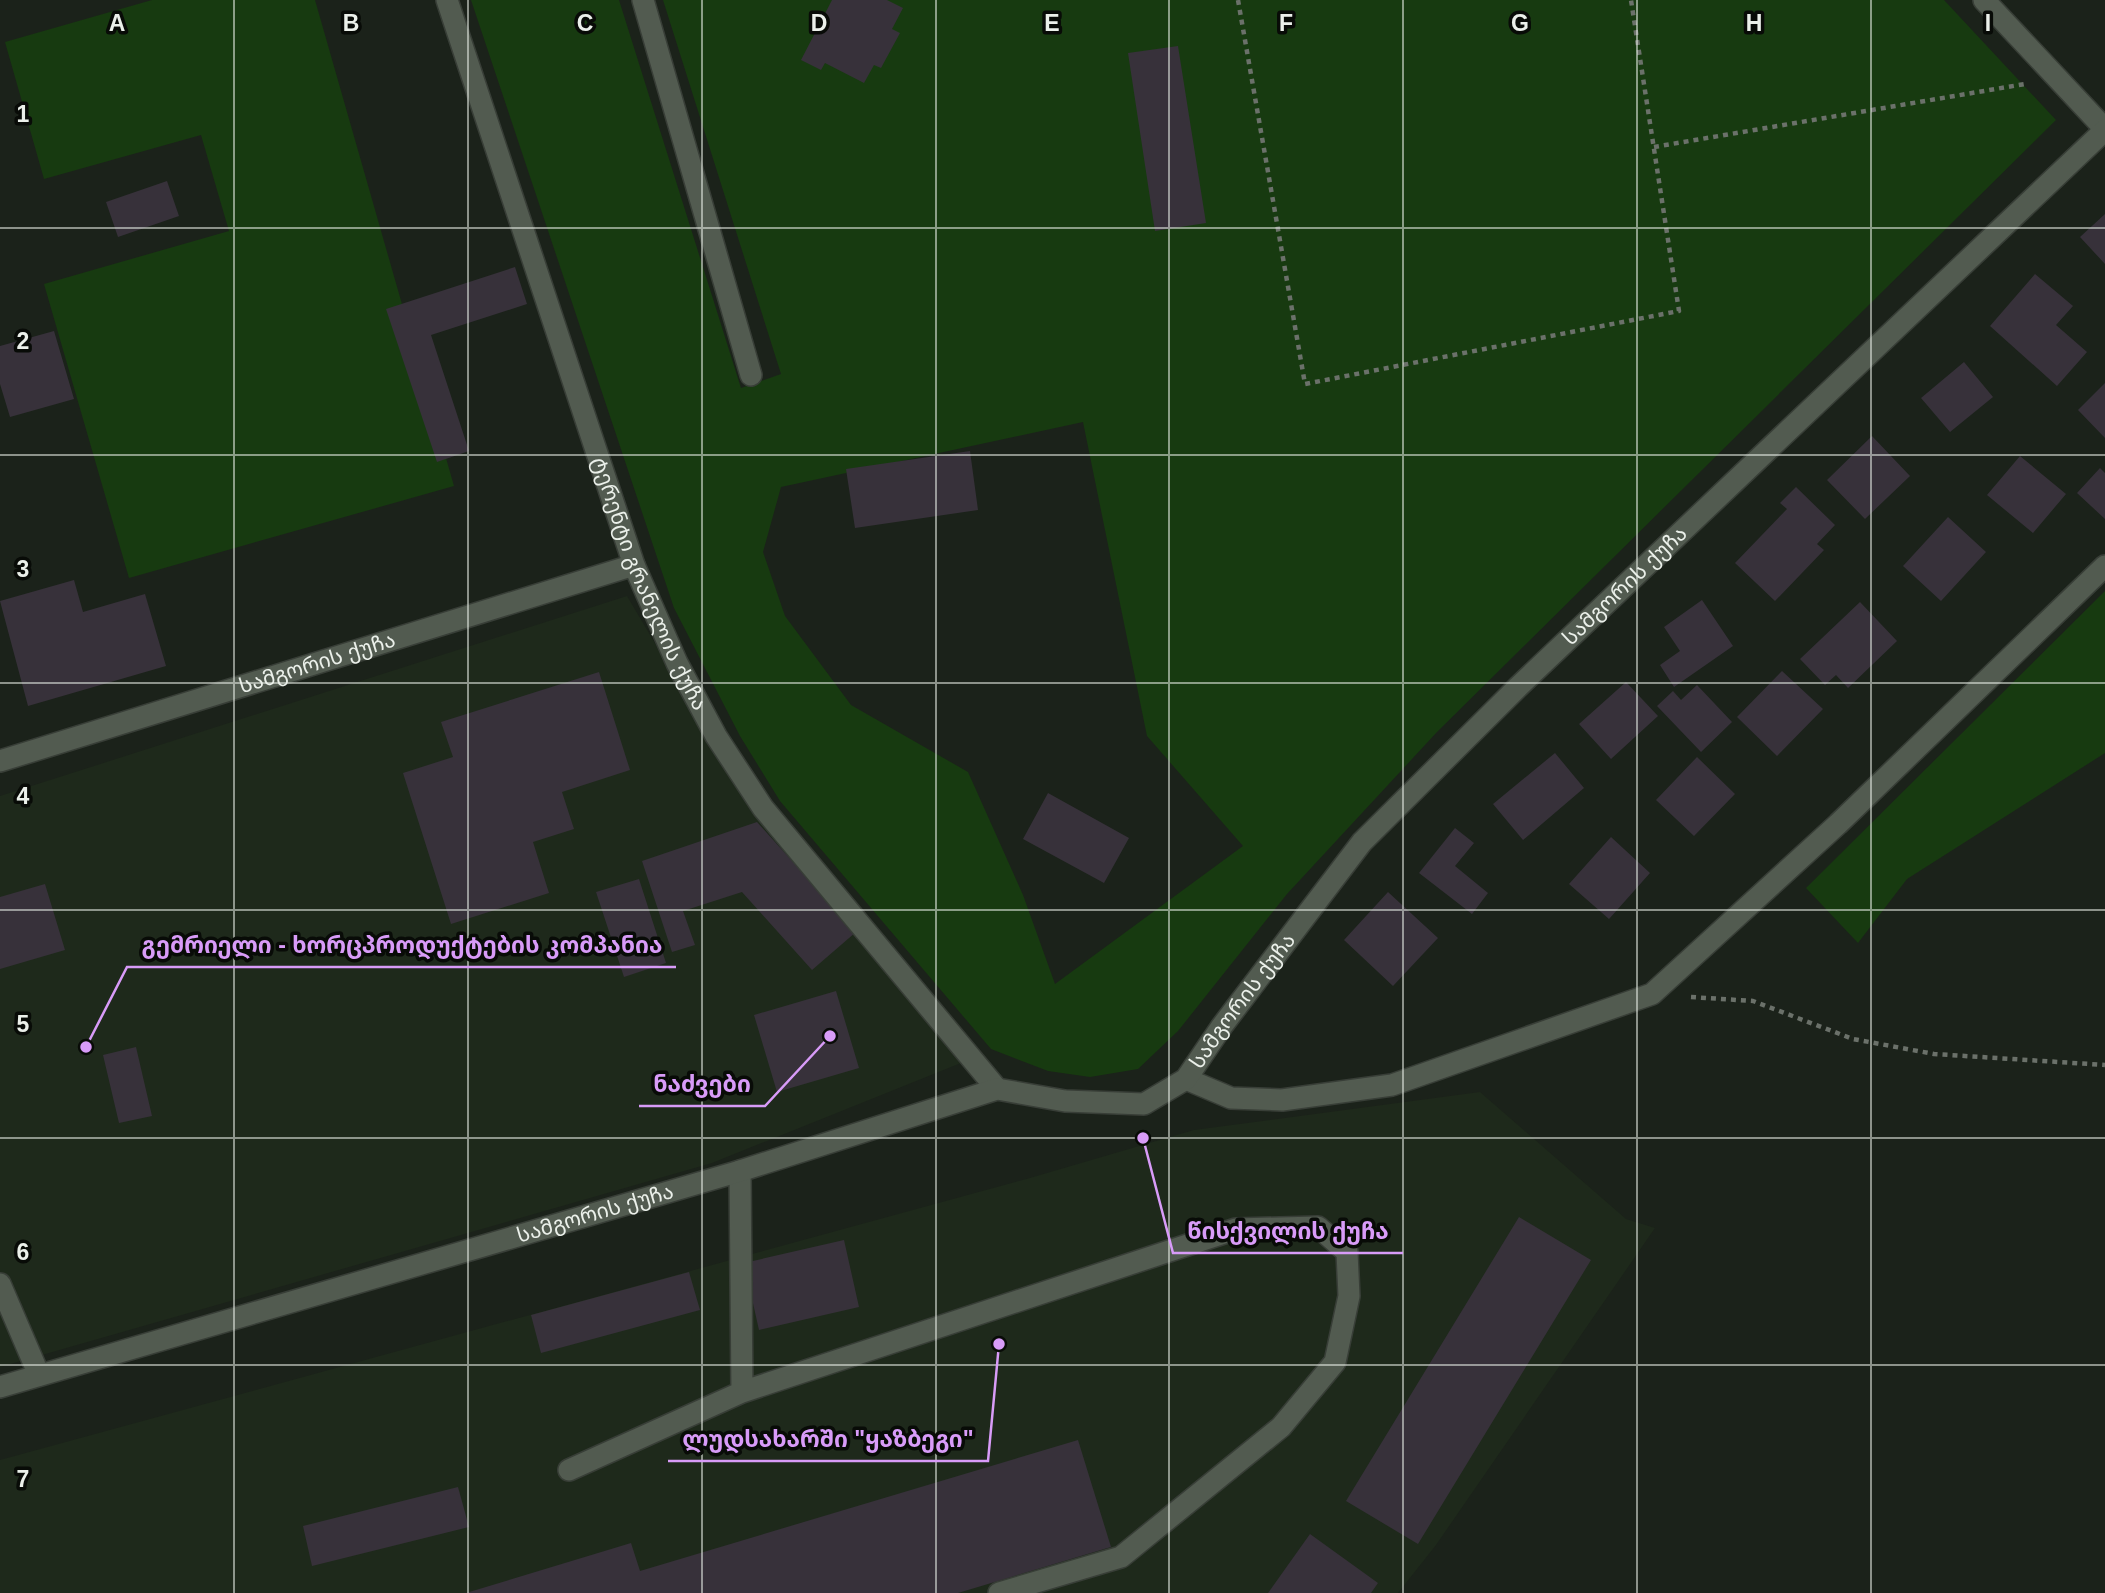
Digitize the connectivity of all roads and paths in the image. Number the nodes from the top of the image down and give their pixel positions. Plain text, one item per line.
1 (447, 0) edge
2 (643, 0) edge
3 (1238, 0) edge
4 (1631, 0) edge
5 (1984, 0) edge
6 (2057, 79) junction
7 (2105, 130) edge
8 (1654, 147) junction
9 (751, 375) dead end
10 (634, 565) junction
11 (2105, 566) edge
12 (0, 761) edge
13 (1652, 994) junction
14 (2105, 1065) edge
15 (1186, 1079) junction
16 (997, 1089) junction
17 (740, 1171) junction
18 (0, 1284) edge
19 (39, 1376) junction
20 (0, 1387) edge
21 (742, 1392) junction
22 (569, 1470) dead end
23 (999, 1593) edge

1 - 10 street, ტერენტი გრანელის ქუჩა
2 - 9 street
3 - 8 path
4 - 8 path
5 - 6 street
6 - 7 street
6 - 8 path
7 - 15 street, სამგორის ქუჩა
10 - 12 street, სამგორის ქუჩა
10 - 16 street, ტერენტი გრანელის ქუჩა
11 - 13 street, სამგორის ქუჩა
13 - 14 path
13 - 15 street, სამგორის ქუჩა
15 - 16 street, სამგორის ქუჩა
16 - 17 street, სამგორის ქუჩა
17 - 19 street, სამგორის ქუჩა
17 - 21 street
18 - 19 street
19 - 20 street, სამგორის ქუჩა
21 - 22 street
21 - 23 street

